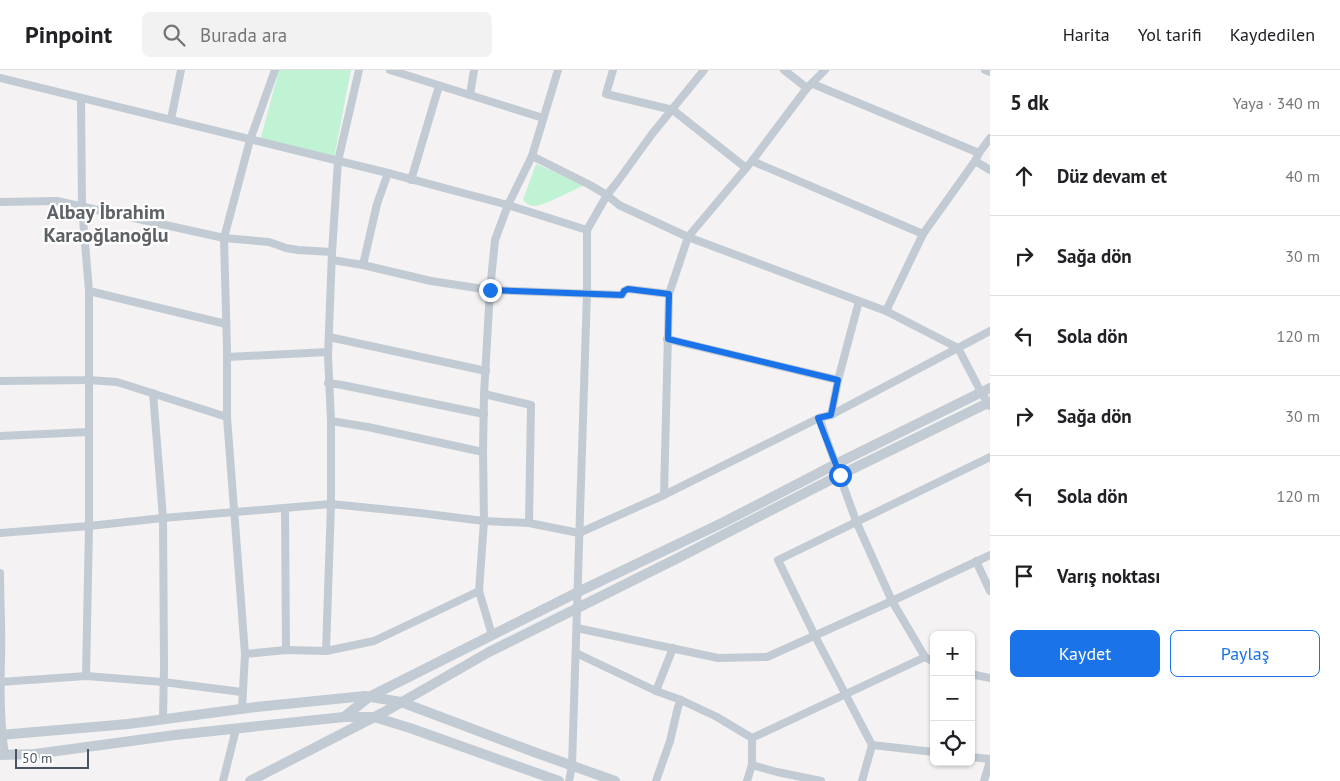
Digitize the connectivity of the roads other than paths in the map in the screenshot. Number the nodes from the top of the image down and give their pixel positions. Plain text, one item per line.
1 (181, 70) edge
2 (275, 70) edge
3 (359, 70) edge
4 (390, 70) edge
5 (474, 70) edge
6 (558, 70) edge
7 (614, 70) edge
8 (704, 70) edge
9 (784, 70) edge
10 (825, 70) edge
11 (985, 70) edge
12 (990, 72) edge
13 (0, 78) edge
14 (439, 86) junction
15 (810, 86) junction
16 (470, 95) junction
17 (81, 98) junction
18 (672, 110) junction
19 (543, 118) junction
20 (171, 119) junction
21 (990, 138) edge
22 (250, 140) junction
23 (979, 153) junction
24 (532, 156) junction
25 (338, 161) junction
26 (752, 161) junction
27 (975, 162) junction
28 (746, 168) junction
29 (990, 170) edge
30 (388, 173) junction
31 (411, 180) junction
32 (607, 196) junction
33 (0, 202) edge
34 (508, 205) junction
35 (82, 207) junction
36 (587, 230) junction
37 (923, 234) junction
38 (688, 237) junction
39 (224, 238) junction
40 (332, 256) junction
41 (363, 265) junction
42 (490, 290) junction
43 (89, 291) junction
44 (587, 292) junction
45 (669, 294) junction
46 (859, 301) junction
47 (886, 311) junction
48 (226, 324) junction
49 (990, 331) edge
50 (329, 337) junction
51 (668, 339) junction
52 (958, 348) junction
53 (328, 352) junction
54 (227, 357) junction
55 (486, 371) junction
56 (89, 380) junction
57 (838, 380) junction
58 (0, 381) edge
59 (328, 384) junction
60 (985, 390) edge
61 (153, 393) junction
62 (484, 394) junction
63 (990, 403) edge
64 (484, 414) junction
65 (831, 415) junction
66 (227, 417) junction
67 (818, 418) junction
68 (331, 421) junction
69 (88, 432) junction
70 (0, 436) edge
71 (483, 452) junction
72 (990, 457) edge
73 (836, 464) junction
74 (840, 475) junction
75 (664, 495) junction
76 (332, 504) junction
77 (285, 508) junction
78 (234, 512) junction
79 (163, 518) junction
80 (484, 521) junction
81 (856, 521) junction
82 (529, 523) junction
83 (89, 526) junction
84 (0, 533) edge
85 (579, 533) junction
86 (990, 555) edge
87 (976, 561) junction
88 (0, 573) edge
89 (479, 591) junction
90 (990, 591) edge
91 (578, 592) junction
92 (892, 601) junction
93 (577, 609) junction
94 (577, 628) junction
95 (492, 635) junction
96 (815, 636) junction
97 (673, 648) junction
98 (286, 650) junction
99 (326, 651) junction
100 (576, 653) junction
101 (245, 654) junction
102 (925, 657) junction
103 (930, 660) edge
104 (975, 675) edge
105 (86, 676) junction
106 (990, 678) edge
107 (0, 682) edge
108 (163, 682) junction
109 (656, 691) junction
110 (242, 692) junction
111 (845, 694) junction
112 (370, 697) junction
113 (682, 700) junction
114 (401, 702) junction
115 (242, 709) junction
116 (374, 717) junction
117 (344, 718) junction
118 (163, 719) junction
119 (236, 729) junction
120 (1, 735) edge
121 (752, 738) junction
122 (872, 745) junction
123 (930, 752) edge
124 (2, 755) edge
125 (975, 758) edge
126 (990, 760) edge
127 (752, 765) junction
128 (572, 766) junction
129 (223, 781) edge
130 (250, 781) edge
131 (560, 781) edge
132 (569, 781) edge
133 (615, 781) edge
134 (656, 781) edge
135 (747, 781) edge
136 (821, 781) edge
137 (862, 781) edge
138 (984, 781) edge

1 - 20 street
2 - 22 street
3 - 25 street
4 - 14 street
5 - 16 street
6 - 19 street
7 - 18 street
8 - 18 street
9 - 15 street
10 - 15 street
11 - 12 street
13 - 17 street
14 - 16 street
14 - 31 street
15 - 23 street
15 - 26 street
16 - 19 street
17 - 20 street
17 - 35 street
18 - 28 street
18 - 32 street
19 - 24 street
20 - 22 street
21 - 23 street
22 - 25 street
22 - 39 street
23 - 27 street
24 - 32 street
24 - 34 street
25 - 30 street
25 - 40 street
26 - 28 street
26 - 37 street
27 - 29 street
27 - 37 street
28 - 38 street
30 - 31 street
30 - 41 street
31 - 34 street
32 - 36 street
32 - 38 street
33 - 35 street
34 - 36 street
34 - 42 street
35 - 39 street
35 - 43 street
36 - 44 street
37 - 47 street
38 - 45 street
38 - 46 street
39 - 40 street
39 - 48 street
40 - 41 street
40 - 50 street
41 - 42 street
42 - 44 street
42 - 55 street
43 - 48 street
43 - 56 street
44 - 45 street
44 - 85 street
45 - 51 street
46 - 47 street
46 - 57 street
47 - 52 street
48 - 54 street
49 - 52 street
50 - 53 street
50 - 55 street
51 - 57 street
51 - 75 street
52 - 60 street
52 - 65 street
53 - 54 street
53 - 59 street
54 - 66 street
55 - 62 street
56 - 58 street
56 - 61 street
56 - 69 street
57 - 65 street
59 - 64 street
59 - 68 street
60 - 63 street
60 - 73 street
61 - 66 street
61 - 79 street
62 - 64 street
62 - 82 street
63 - 74 street
64 - 71 street
65 - 67 street
66 - 78 street
67 - 73 street
67 - 75 street
68 - 71 street
68 - 76 street
69 - 70 street
69 - 83 street
71 - 80 street
72 - 81 street
73 - 74 street
73 - 91 street
74 - 81 street
74 - 93 street
75 - 85 street
76 - 77 street
76 - 80 street
76 - 99 street
77 - 78 street
77 - 98 street
78 - 79 street
78 - 101 street
79 - 83 street
79 - 108 street
80 - 82 street
80 - 89 street
81 - 92 street
81 - 96 street
82 - 85 street
83 - 84 street
83 - 105 street
85 - 91 street
86 - 87 street
87 - 90 street
87 - 92 street
88 - 107 street
89 - 95 street
89 - 99 street
91 - 93 street
91 - 95 street
92 - 96 street
92 - 102 street
93 - 94 street
93 - 114 street
94 - 97 street
94 - 100 street
95 - 112 street
96 - 97 street
96 - 111 street
97 - 109 street
98 - 99 street
98 - 101 street
100 - 109 street
100 - 128 street
101 - 110 street
102 - 103 street
102 - 111 street
104 - 106 street
105 - 107 street
105 - 108 street
107 - 120 street
108 - 110 street
108 - 118 street
109 - 113 street
110 - 115 street
111 - 121 street
111 - 122 street
112 - 114 street
112 - 115 street
112 - 117 street
113 - 121 street
113 - 134 street
114 - 116 street
114 - 128 street
115 - 118 street
116 - 117 street
116 - 130 street
116 - 131 street
117 - 119 street
118 - 120 street
119 - 124 street
119 - 129 street
120 - 124 street
121 - 127 street
122 - 123 street
122 - 137 street
125 - 126 street
126 - 138 street
127 - 135 street
127 - 136 street
128 - 132 street
128 - 133 street

